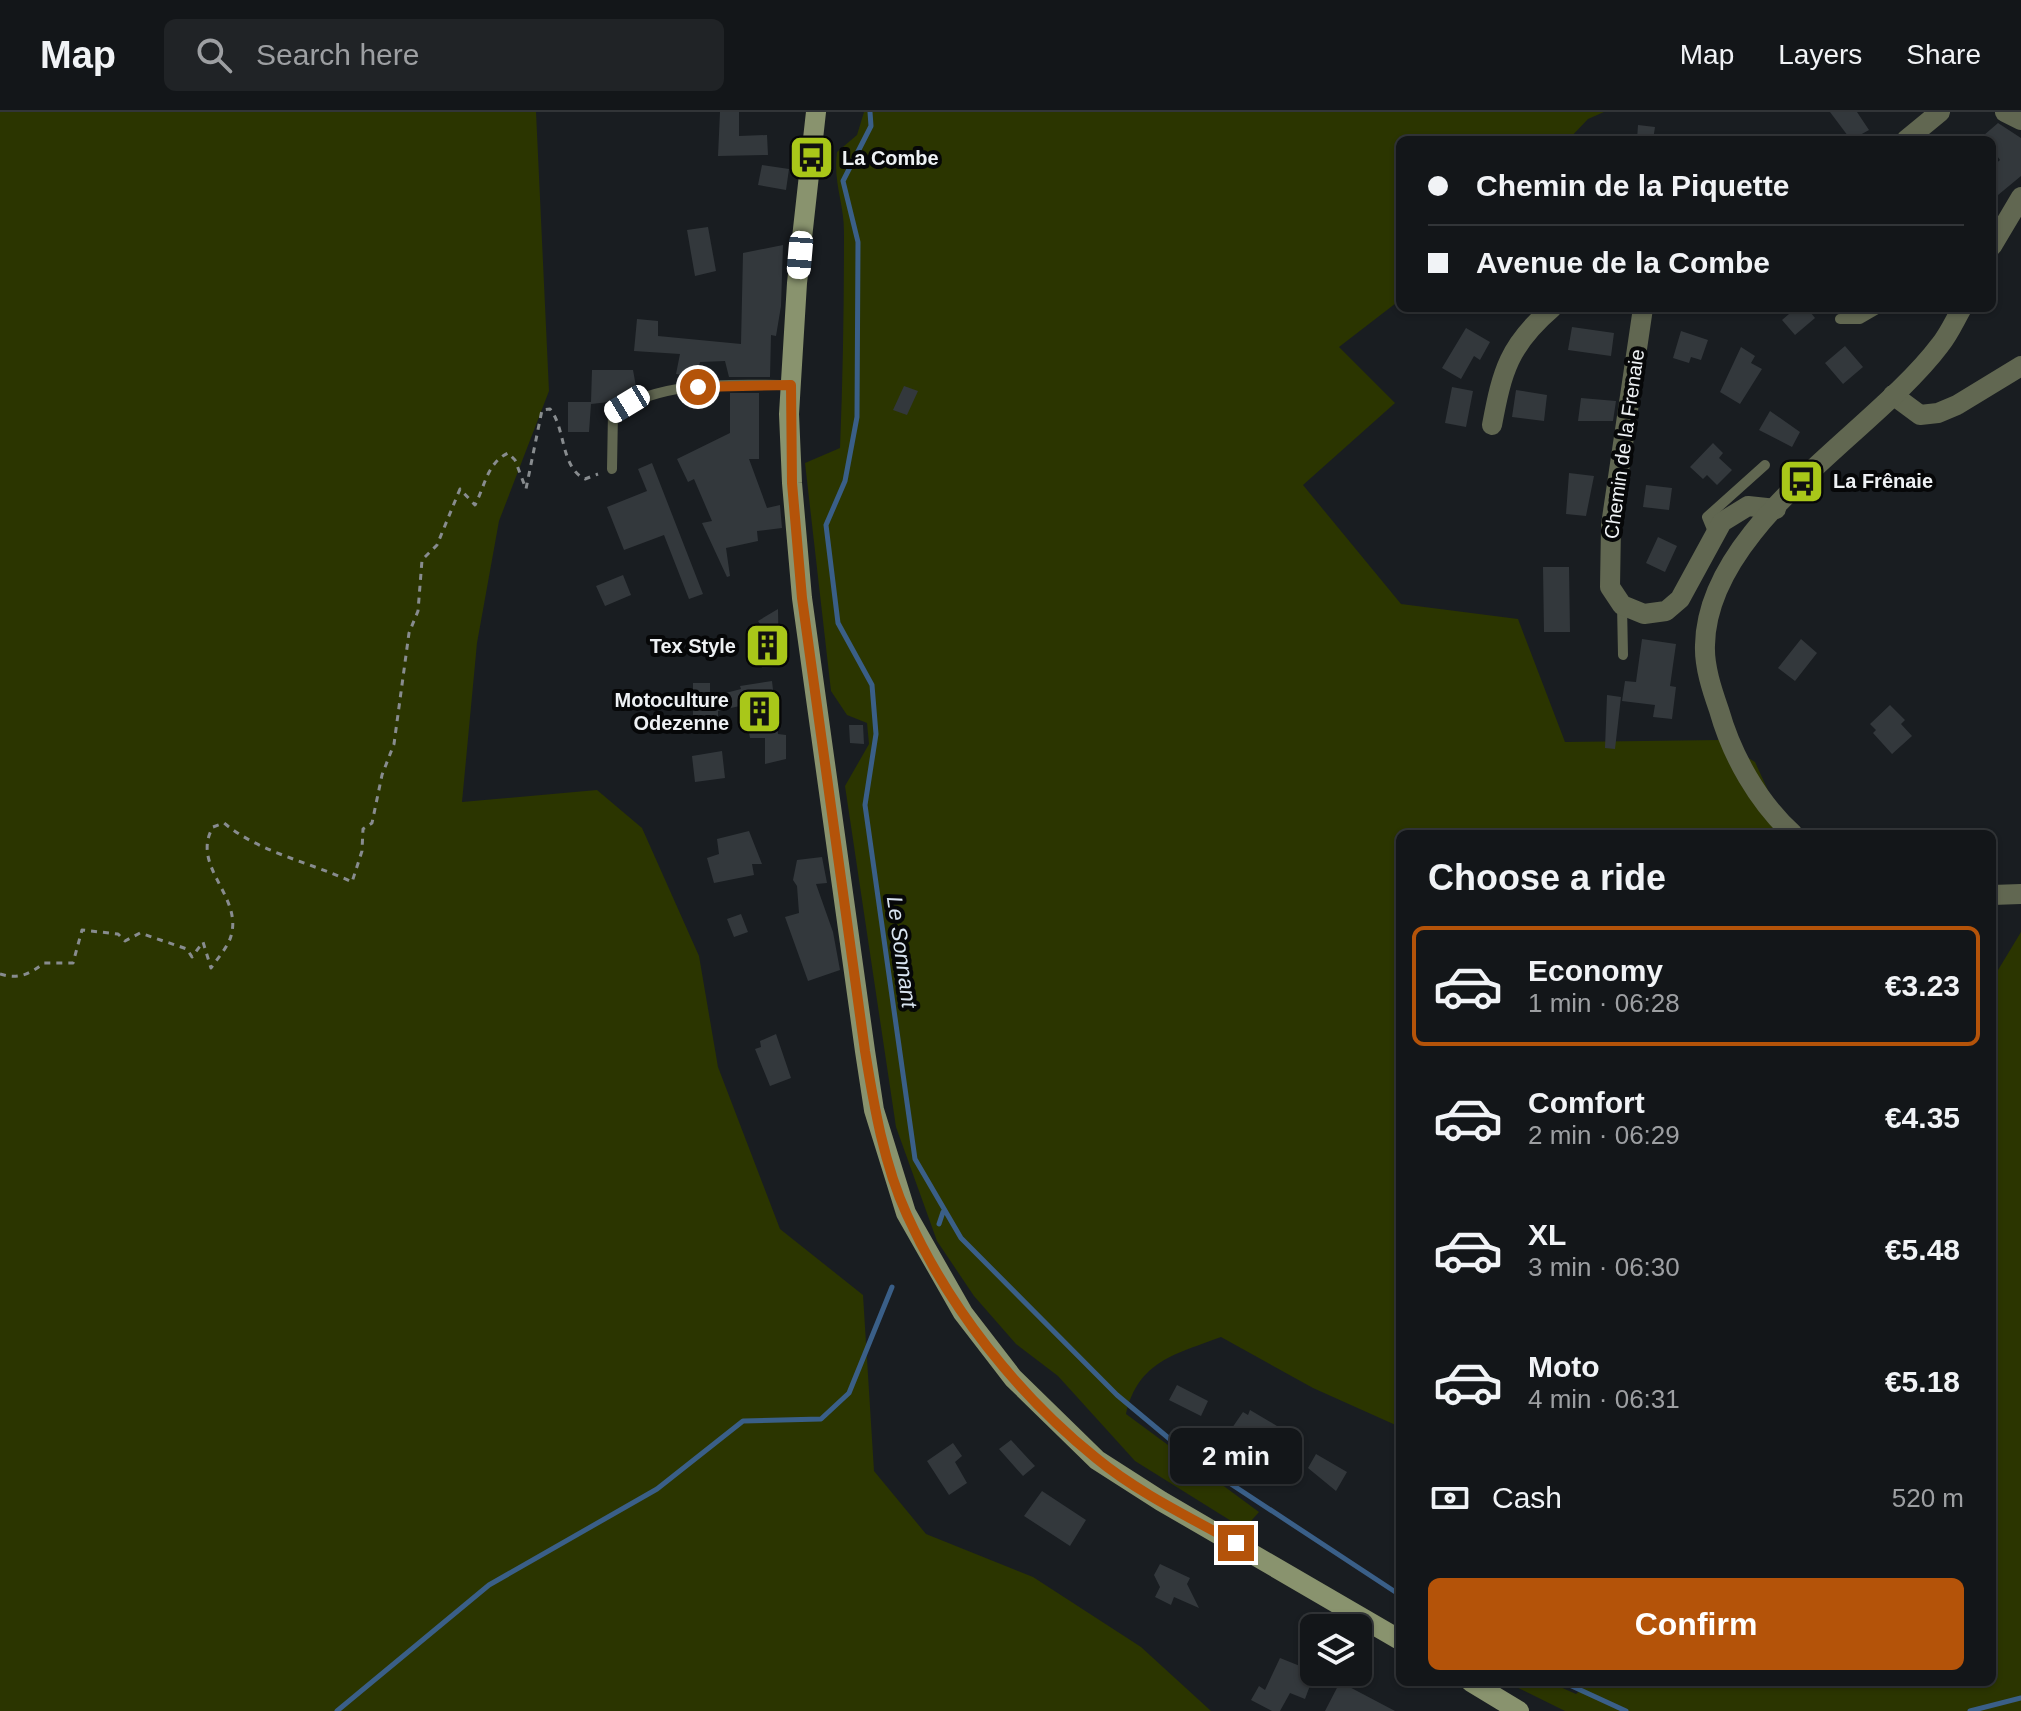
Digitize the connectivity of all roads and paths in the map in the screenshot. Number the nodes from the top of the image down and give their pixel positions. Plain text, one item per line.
1 (816, 112) edge
2 (1940, 112) edge
3 (2005, 112) edge
4 (2021, 120) edge
5 (1911, 136) edge
6 (2021, 197) edge
7 (1996, 236) edge
8 (1548, 312) edge
9 (1642, 312) edge
10 (1872, 312) edge
11 (1960, 312) edge
12 (1840, 319) dead end
13 (2021, 366) edge
14 (791, 385) junction
15 (1893, 395) junction
16 (1492, 425) dead end
17 (1765, 465) dead end
18 (612, 469) joint
19 (1776, 509) junction
20 (1714, 534) junction
21 (1622, 605) junction
22 (1623, 655) dead end
23 (1789, 830) edge
24 (2021, 894) edge
25 (1996, 895) edge
26 (0, 974) edge
27 (1396, 1638) edge
28 (1478, 1686) edge
29 (1519, 1711) edge

1 - 14 main road
2 - 5 street
3 - 4 street
6 - 7 street
8 - 16 street
9 - 21 street, Chemin de la Frenaie
10 - 12 lane
11 - 15 street
13 - 15 street
14 - 18 lane
14 - 27 main road
15 - 19 street
17 - 20 lane
18 - 26 path
19 - 20 street
19 - 23 street
20 - 21 street
21 - 22 lane
24 - 25 street
28 - 29 main road

